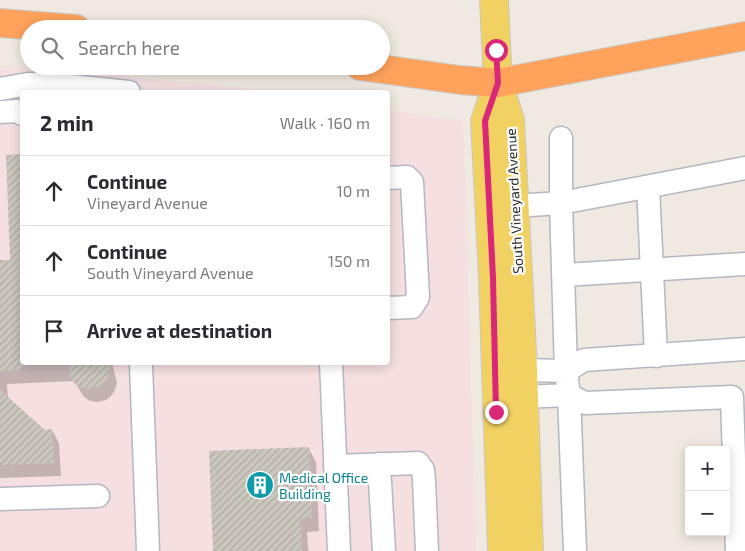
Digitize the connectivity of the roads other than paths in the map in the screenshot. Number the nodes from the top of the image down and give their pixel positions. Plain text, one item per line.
1 (494, 0) edge
2 (0, 23) edge
3 (20, 25) edge
4 (745, 36) edge
5 (390, 70) edge
6 (498, 83) junction
7 (0, 89) edge
8 (110, 90) edge
9 (0, 112) edge
10 (20, 113) edge
11 (0, 119) edge
12 (20, 120) edge
13 (560, 138) dead end
14 (745, 168) edge
15 (390, 178) edge
16 (648, 187) junction
17 (561, 203) junction
18 (514, 206) junction
19 (745, 264) edge
20 (652, 270) junction
21 (564, 275) junction
22 (390, 308) edge
23 (745, 349) edge
24 (656, 356) junction
25 (140, 365) dead end
26 (331, 365) edge
27 (566, 371) junction
28 (523, 384) junction
29 (569, 395) junction
30 (379, 464) junction
31 (335, 466) junction
32 (98, 496) dead end
33 (0, 499) edge
34 (148, 551) edge
35 (339, 551) edge
36 (384, 551) edge
37 (427, 551) edge
38 (502, 551) edge
39 (529, 551) edge
40 (575, 551) edge
41 (737, 551) edge

1 - 6 main road
2 - 3 highway
4 - 6 highway
5 - 6 highway
6 - 18 main road, South Vineyard Avenue
6 - 38 main road, South Vineyard Avenue
7 - 8 lane
9 - 10 lane
11 - 12 lane
13 - 17 lane
14 - 16 lane
15 - 22 lane
16 - 17 lane
16 - 20 lane
17 - 18 lane
17 - 21 lane
18 - 28 main road, South Vineyard Avenue
19 - 20 lane
20 - 21 lane
20 - 24 lane
21 - 27 lane
23 - 24 lane
24 - 27 lane
25 - 34 lane
26 - 31 lane
27 - 28 lane
27 - 29 lane
28 - 29 lane
28 - 39 main road, South Vineyard Avenue
29 - 40 lane
29 - 41 lane
30 - 31 lane
30 - 36 lane
30 - 37 lane
31 - 35 lane
32 - 33 lane

